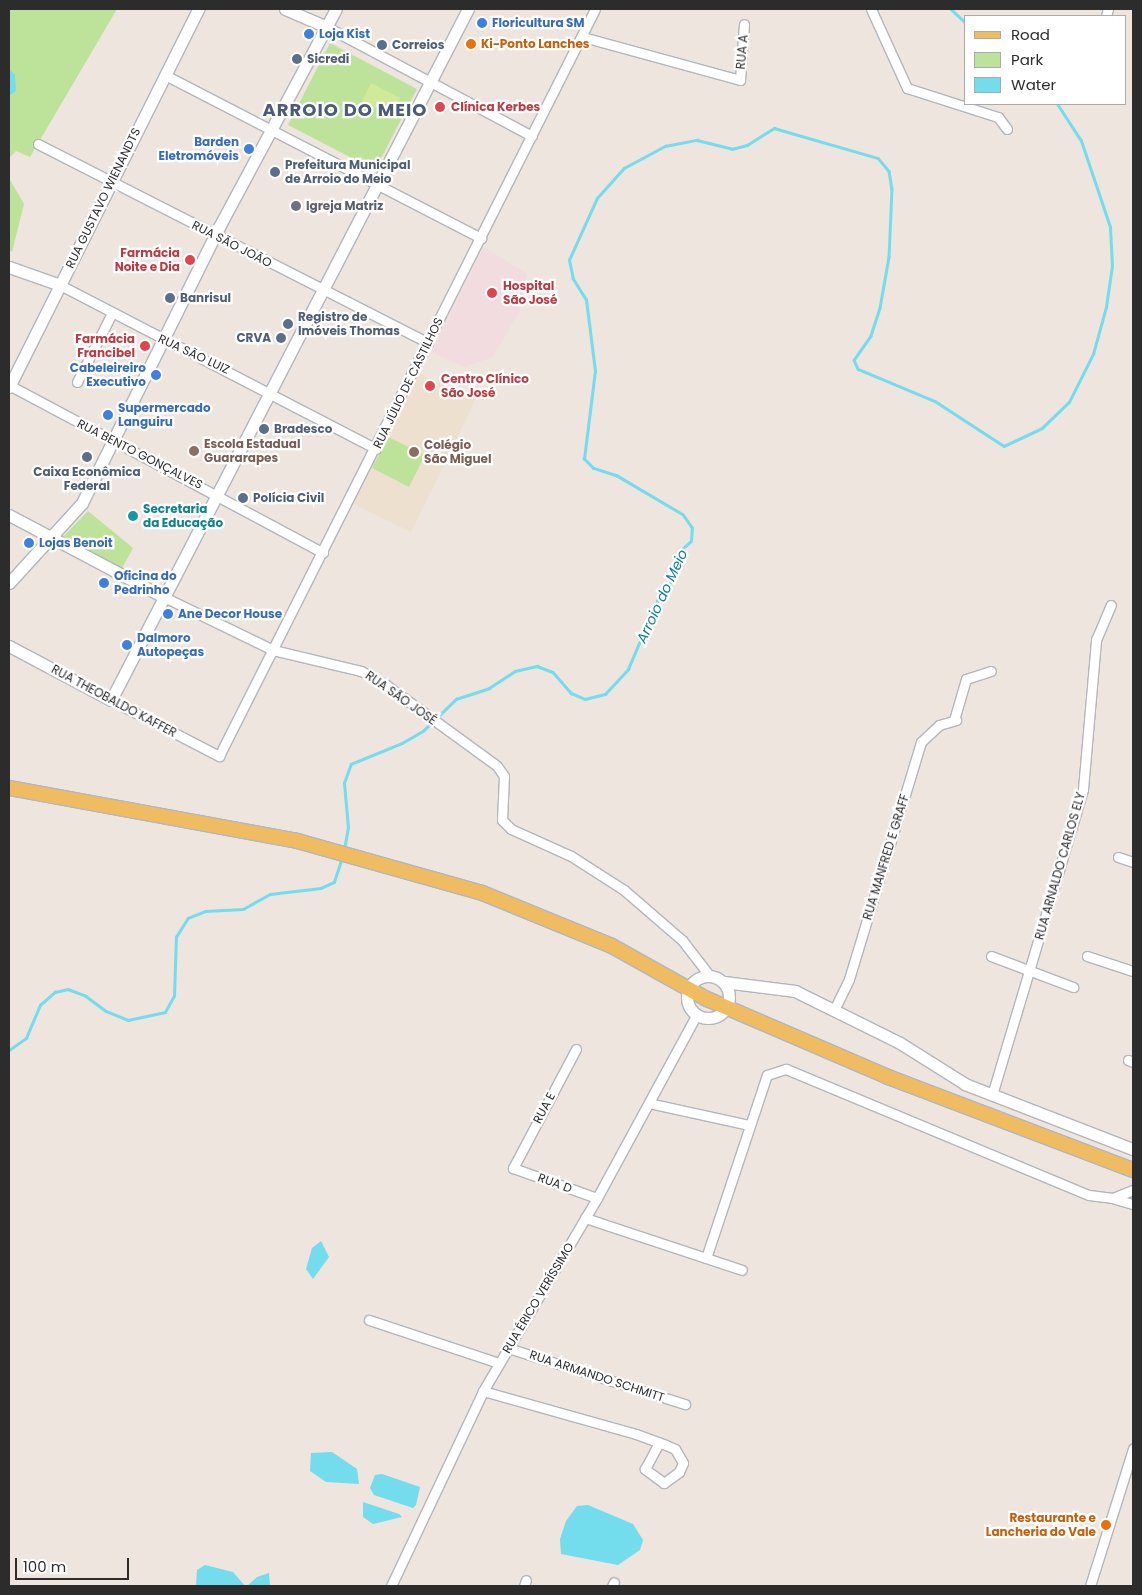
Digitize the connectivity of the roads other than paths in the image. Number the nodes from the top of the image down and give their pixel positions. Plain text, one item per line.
1 (198, 9) edge
2 (285, 9) edge
3 (336, 9) edge
4 (468, 9) edge
5 (595, 9) edge
6 (871, 9) edge
7 (744, 24) dead end
8 (327, 27) junction
9 (583, 37) junction
10 (164, 75) junction
11 (431, 79) junction
12 (1007, 129) dead end
13 (272, 130) junction
14 (532, 136) junction
15 (38, 144) dead end
16 (112, 180) junction
17 (377, 183) junction
18 (214, 237) junction
19 (480, 238) junction
20 (9, 267) edge
21 (60, 285) junction
22 (325, 289) junction
23 (112, 313) junction
24 (162, 340) junction
25 (428, 343) junction
26 (77, 382) dead end
27 (9, 386) edge
28 (272, 391) junction
29 (112, 441) junction
30 (376, 449) junction
31 (218, 494) junction
32 (9, 516) edge
33 (55, 538) junction
34 (323, 553) junction
35 (9, 583) edge
36 (164, 598) junction
37 (1111, 605) dead end
38 (9, 646) edge
39 (274, 650) junction
40 (991, 671) dead end
41 (111, 700) junction
42 (219, 756) joint
43 (9, 788) edge
44 (1118, 857) dead end
45 (1133, 862) edge
46 (991, 956) dead end
47 (1087, 956) dead end
48 (1029, 971) junction
49 (1133, 971) edge
50 (709, 975) junction
51 (724, 982) junction
52 (686, 988) junction
53 (1073, 988) dead end
54 (729, 1006) junction
55 (834, 1010) junction
56 (696, 1016) junction
57 (576, 1049) dead end
58 (992, 1095) junction
59 (649, 1104) junction
60 (749, 1125) junction
61 (1133, 1149) edge
62 (513, 1168) joint
63 (1133, 1170) edge
64 (1133, 1190) edge
65 (597, 1198) junction
66 (1113, 1198) junction
67 (1133, 1204) edge
68 (585, 1218) junction
69 (706, 1258) junction
70 (742, 1270) dead end
71 (369, 1320) dead end
72 (508, 1348) junction
73 (499, 1363) junction
74 (483, 1391) junction
75 (685, 1404) dead end
76 (659, 1443) junction
77 (1133, 1449) edge
78 (391, 1586) edge
79 (1090, 1586) edge

1 - 10 street, RUA GUSTAVO WIENANDTS
2 - 8 street
3 - 8 street
4 - 11 street
5 - 9 street, RUA JÚLIO DE CASTILHOS
6 - 12 street
7 - 9 street, RUA A
8 - 11 street
8 - 13 street
9 - 14 street, RUA JÚLIO DE CASTILHOS
10 - 13 street
10 - 16 street, RUA GUSTAVO WIENANDTS
11 - 14 street
11 - 17 street
13 - 17 street
13 - 18 street
14 - 19 street, RUA JÚLIO DE CASTILHOS
15 - 16 street, RUA SÃO JOÃO
16 - 18 street, RUA SÃO JOÃO
16 - 21 street, RUA GUSTAVO WIENANDTS
17 - 19 street
17 - 22 street
18 - 22 street, RUA SÃO JOÃO
18 - 24 street
19 - 25 street, RUA JÚLIO DE CASTILHOS
20 - 21 street, RUA SÃO LUIZ
21 - 23 street, RUA SÃO LUIZ
21 - 27 street, RUA GUSTAVO WIENANDTS
22 - 25 street, RUA SÃO JOÃO
22 - 28 street
23 - 24 street, RUA SÃO LUIZ
23 - 26 street
24 - 28 street, RUA SÃO LUIZ
24 - 29 street
25 - 30 street, RUA JÚLIO DE CASTILHOS
27 - 29 street, RUA BENTO GONÇALVES
28 - 30 street, RUA SÃO LUIZ
28 - 31 street
29 - 31 street, RUA BENTO GONÇALVES
29 - 33 street
30 - 34 street, RUA JÚLIO DE CASTILHOS
31 - 34 street, RUA BENTO GONÇALVES
31 - 36 street
32 - 33 street, RUA SÃO JOSÉ
33 - 35 street
33 - 36 street, RUA SÃO JOSÉ
34 - 39 street, RUA JÚLIO DE CASTILHOS
36 - 39 street, RUA SÃO JOSÉ
36 - 41 street
37 - 48 street, RUA ARNALDO CARLOS ELY
38 - 41 street, RUA THEOBALDO KAFFER
39 - 42 street, RUA JÚLIO DE CASTILHOS
39 - 50 street, RUA SÃO JOSÉ
40 - 55 street, RUA MANFRED E GRAFF
41 - 42 street, RUA THEOBALDO KAFFER
43 - 52 main road
44 - 45 street
46 - 48 street
47 - 49 street
48 - 53 street
48 - 58 street, RUA ARNALDO CARLOS ELY
50 - 51 street
50 - 52 street
51 - 54 street
51 - 55 street
52 - 54 main road
52 - 56 street
54 - 56 street
54 - 63 main road
55 - 58 street
56 - 59 street, RUA ÉRICO VERÍSSIMO
57 - 62 street, RUA E
58 - 61 street
59 - 60 street
59 - 65 street, RUA ÉRICO VERÍSSIMO
60 - 66 street
60 - 69 street
62 - 65 street, RUA D
64 - 66 street
65 - 68 street, RUA ÉRICO VERÍSSIMO
66 - 67 street
68 - 69 street
68 - 72 street, RUA ÉRICO VERÍSSIMO
69 - 70 street
71 - 73 street
72 - 73 street, RUA ÉRICO VERÍSSIMO
72 - 75 street, RUA ARMANDO SCHMITT
73 - 74 street, RUA ÉRICO VERÍSSIMO
74 - 76 street
74 - 78 street, RUA ÉRICO VERÍSSIMO
76 - 76 street
77 - 79 street

